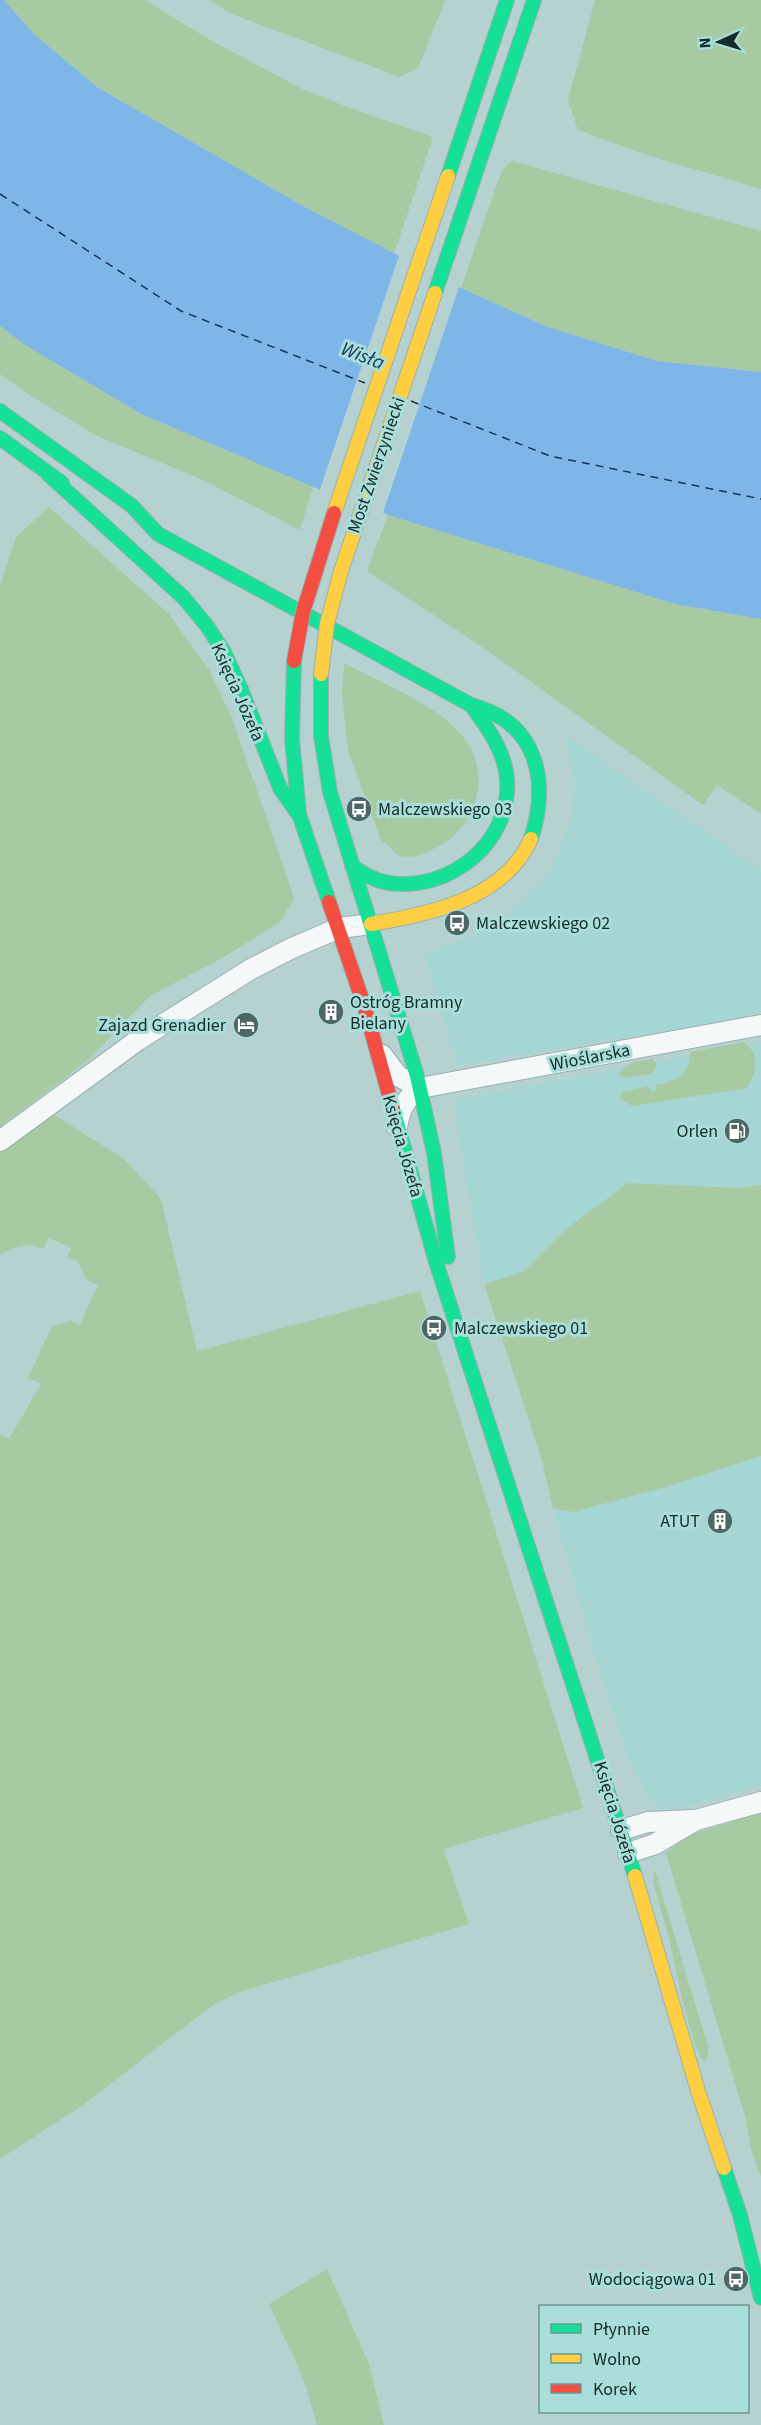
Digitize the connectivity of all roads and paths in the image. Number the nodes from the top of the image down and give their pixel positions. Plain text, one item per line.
1 (507, 0) edge
2 (534, 0) edge
3 (0, 411) edge
4 (0, 438) edge
5 (48, 474) junction
6 (115, 516) dead end
7 (134, 526) dead end
8 (158, 534) junction
9 (471, 705) junction
10 (300, 817) junction
11 (352, 866) junction
12 (371, 924) junction
13 (339, 928) junction
14 (761, 1025) edge
15 (376, 1045) junction
16 (420, 1088) junction
17 (397, 1127) junction
18 (0, 1141) edge
19 (459, 1329) junction
20 (761, 1802) edge
21 (696, 1820) junction
22 (621, 1830) junction
23 (628, 1853) junction
24 (761, 2298) edge

1 - 10 main road, Most Zwierzyniecki, bridge
2 - 11 main road, Most Zwierzyniecki, bridge
3 - 8 main road
4 - 5 main road, Księcia Józefa
5 - 6 main road, Księcia Józefa
5 - 10 main road, Księcia Józefa
7 - 8 main road
8 - 9 main road
9 - 11 main road
9 - 12 main road
10 - 13 main road, Księcia Józefa
11 - 12 main road, Księcia Józefa
12 - 13 street
12 - 16 main road, Księcia Józefa
13 - 15 main road, Księcia Józefa
13 - 18 street
14 - 16 street, Wioślarska
15 - 16 street
15 - 17 main road, Księcia Józefa
16 - 17 street
16 - 19 main road, Księcia Józefa
17 - 19 main road, Księcia Józefa
19 - 22 main road, Księcia Józefa
20 - 21 street
21 - 22 street
21 - 23 street
22 - 23 main road, Księcia Józefa
23 - 24 main road, Księcia Józefa

